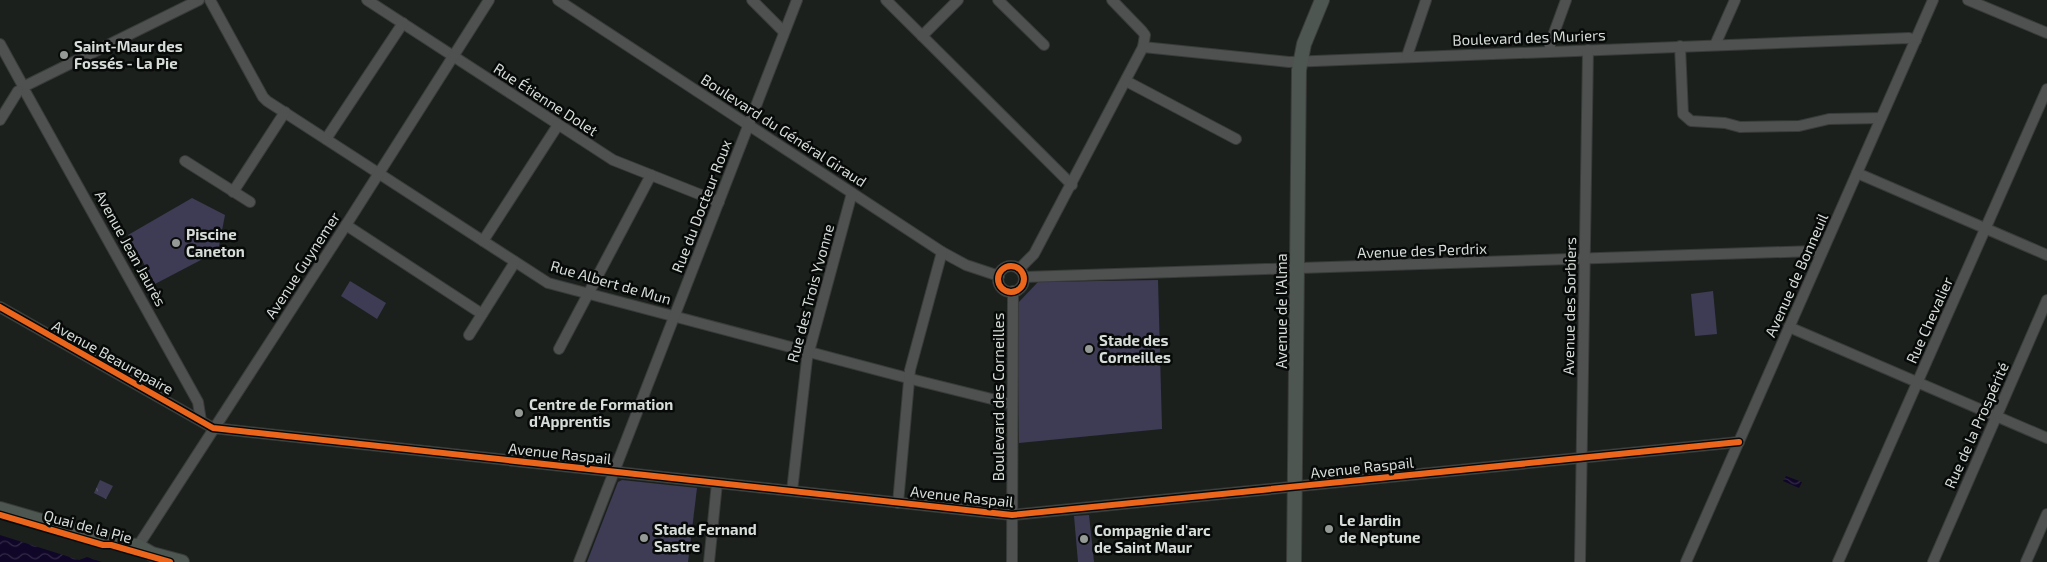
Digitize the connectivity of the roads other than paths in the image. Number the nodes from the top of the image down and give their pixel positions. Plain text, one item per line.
1 (199, 0) edge
2 (210, 0) edge
3 (367, 0) edge
4 (490, 0) edge
5 (558, 0) edge
6 (752, 0) edge
7 (797, 0) edge
8 (886, 0) edge
9 (958, 0) edge
10 (998, 0) edge
11 (1112, 0) edge
12 (1322, 0) edge
13 (1426, 0) edge
14 (1566, 0) edge
15 (1735, 0) edge
16 (1934, 0) edge
17 (1968, 0) edge
18 (403, 23) junction
19 (784, 32) junction
20 (2047, 34) edge
21 (922, 36) junction
22 (1916, 40) junction
23 (0, 44) edge
24 (1044, 45) dead end
25 (1715, 45) junction
26 (1680, 46) junction
27 (1143, 47) junction
28 (1588, 50) junction
29 (1550, 51) junction
30 (1407, 56) junction
31 (454, 57) junction
32 (1301, 61) junction
33 (1126, 81) junction
34 (23, 88) junction
35 (2047, 89) edge
36 (285, 112) junction
37 (1881, 118) junction
38 (0, 120) edge
39 (748, 124) junction
40 (558, 125) junction
41 (326, 139) junction
42 (1236, 139) dead end
43 (185, 161) dead end
44 (380, 173) junction
45 (1857, 173) junction
46 (651, 175) junction
47 (1072, 185) junction
48 (233, 192) junction
49 (852, 193) junction
50 (250, 202) dead end
51 (718, 202) junction
52 (346, 226) junction
53 (1985, 229) junction
54 (483, 241) junction
55 (942, 252) junction
56 (1822, 253) junction
57 (2047, 255) edge
58 (1585, 260) junction
59 (515, 262) junction
60 (1298, 268) junction
61 (1022, 273) junction
62 (999, 276) junction
63 (1013, 292) junction
64 (589, 293) junction
65 (2047, 300) edge
66 (0, 307) edge
67 (482, 314) junction
68 (674, 316) junction
69 (1789, 327) junction
70 (469, 336) dead end
71 (559, 350) dead end
72 (809, 352) junction
73 (910, 378) junction
74 (1918, 382) junction
75 (1012, 404) junction
76 (1996, 416) junction
77 (201, 421) junction
78 (213, 428) junction
79 (2047, 438) edge
80 (1739, 442) junction
81 (1582, 458) junction
82 (614, 472) junction
83 (717, 483) junction
84 (1295, 486) junction
85 (792, 491) junction
86 (898, 503) junction
87 (0, 509) edge
88 (2047, 514) edge
89 (1012, 515) junction
90 (138, 546) junction
91 (182, 562) edge
92 (579, 562) edge
93 (709, 562) edge
94 (1012, 562) edge
95 (1294, 562) edge
96 (1580, 562) edge
97 (1686, 562) edge
98 (1838, 562) edge
99 (1932, 562) edge
100 (2026, 562) edge

1 - 34 street
2 - 36 street, Rue Albert de Mun
3 - 18 street, Rue Étienne Dolet
4 - 31 street, Avenue Guynemer
5 - 39 street, Boulevard du Général Giraud
6 - 19 street
7 - 19 street, Rue du Docteur Roux
8 - 21 street
9 - 21 street
10 - 24 street
11 - 27 street
12 - 32 main road, Avenue de l'Alma
13 - 30 street
14 - 29 street
15 - 25 street
16 - 22 street, Avenue de Bonneuil
17 - 20 street
18 - 31 street, Rue Étienne Dolet
18 - 41 street
19 - 39 street, Rue du Docteur Roux
21 - 47 street
22 - 25 street, Boulevard des Muriers
22 - 37 street, Avenue de Bonneuil
23 - 34 street, Avenue Jean Jaurès
25 - 26 street, Boulevard des Muriers
26 - 28 street, Boulevard des Muriers
26 - 37 street
27 - 32 street, Boulevard des Muriers
27 - 33 street
28 - 29 street, Boulevard des Muriers
28 - 58 street, Avenue des Sorbiers
29 - 30 street, Boulevard des Muriers
30 - 32 street, Boulevard des Muriers
31 - 40 street, Rue Étienne Dolet
31 - 44 street, Avenue Guynemer
32 - 60 main road, Avenue de l'Alma
33 - 42 street
33 - 47 street
34 - 38 street
34 - 77 street, Avenue Jean Jaurès
35 - 53 street, Rue Chevalier
36 - 41 street, Rue Albert de Mun
36 - 48 street
37 - 45 street, Avenue de Bonneuil
39 - 49 street, Boulevard du Général Giraud
39 - 51 street, Rue du Docteur Roux
40 - 46 street, Rue Étienne Dolet
40 - 54 street
41 - 44 street, Rue Albert de Mun
43 - 48 street
44 - 52 street, Avenue Guynemer
44 - 54 street, Rue Albert de Mun
45 - 53 street
45 - 56 street, Avenue de Bonneuil
46 - 51 street, Rue Étienne Dolet
46 - 64 street
47 - 61 street
48 - 50 street
49 - 55 street, Boulevard du Général Giraud
49 - 72 street, Rue des Trois Yvonne
51 - 68 street, Rue du Docteur Roux
52 - 67 street
52 - 78 street, Avenue Guynemer
53 - 57 street
53 - 74 street, Rue Chevalier
54 - 59 street, Rue Albert de Mun
55 - 62 street, Boulevard du Général Giraud
55 - 73 street
56 - 58 street, Avenue des Perdrix
56 - 69 street, Avenue de Bonneuil
58 - 60 street, Avenue des Perdrix
58 - 81 street, Avenue des Sorbiers
59 - 64 street, Rue Albert de Mun
59 - 67 street
60 - 61 street, Avenue des Perdrix
60 - 84 main road, Avenue de l'Alma
61 - 62 street
61 - 63 street
62 - 63 street
63 - 75 street, Boulevard des Corneilles
64 - 68 street, Rue Albert de Mun
64 - 71 street
65 - 76 street, Rue de la Prospérité
66 - 77 street, Avenue Beaurepaire
67 - 70 street
68 - 72 street, Rue Albert de Mun
68 - 82 street, Rue du Docteur Roux
69 - 74 street
69 - 80 street, Avenue de Bonneuil
72 - 73 street, Rue Albert de Mun
72 - 85 street, Rue des Trois Yvonne
73 - 75 street, Rue Albert de Mun
73 - 86 street
74 - 76 street
74 - 98 street, Rue Chevalier
75 - 89 street, Boulevard des Corneilles
76 - 79 street
76 - 99 street, Rue de la Prospérité
77 - 78 street, Avenue Beaurepaire
78 - 82 street, Avenue Raspail
78 - 90 street, Avenue Guynemer
80 - 81 street, Avenue Raspail
80 - 97 street, Avenue de Bonneuil
81 - 84 street, Avenue Raspail
81 - 96 street, Avenue des Sorbiers
82 - 83 street, Avenue Raspail
82 - 92 street, Rue du Docteur Roux
83 - 85 street, Avenue Raspail
83 - 93 street
84 - 89 street, Avenue Raspail
84 - 95 main road, Avenue de l'Alma
85 - 86 street, Avenue Raspail
86 - 89 street, Avenue Raspail
87 - 90 main road, Quai de la Pie
88 - 100 street
89 - 94 street, Boulevard des Corneilles
90 - 91 main road, Quai de la Pie

